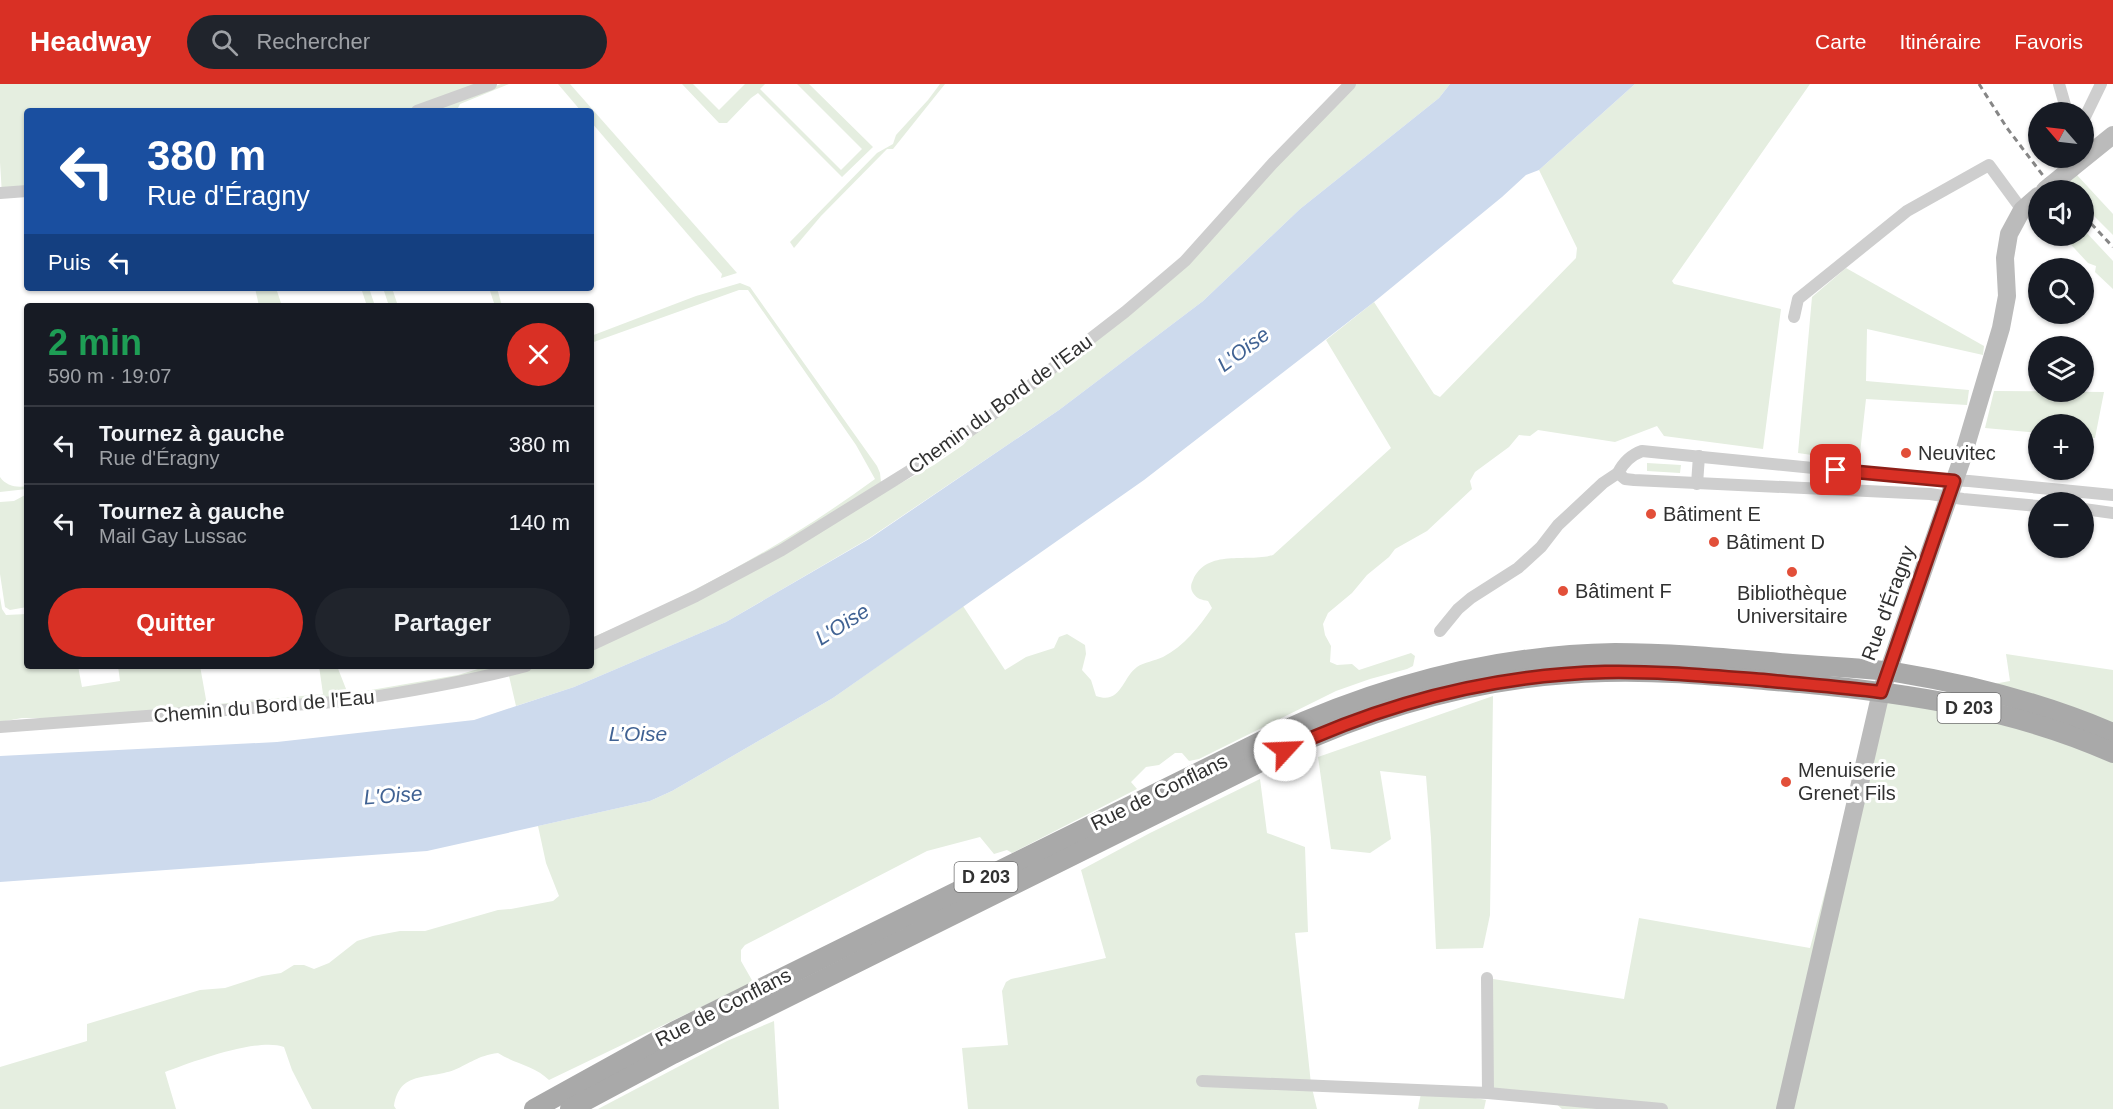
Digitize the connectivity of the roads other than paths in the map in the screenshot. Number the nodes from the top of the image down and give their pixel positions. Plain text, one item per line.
1 (491, 84) edge
2 (1350, 84) edge
3 (2059, 84) edge
4 (2101, 84) edge
5 (2064, 102) edge
6 (2092, 102) edge
7 (425, 108) edge
8 (2112, 135) edge
9 (2058, 180) edge
10 (24, 190) edge
11 (0, 193) edge
12 (2028, 194) edge
13 (2028, 208) edge
14 (1794, 317) dead end
15 (1699, 456) junction
16 (1618, 473) junction
17 (1697, 484) junction
18 (1952, 489) junction
19 (2057, 492) edge
20 (2094, 493) edge
21 (2113, 495) edge
22 (2028, 504) edge
23 (2094, 511) edge
24 (2113, 513) edge
25 (1440, 631) dead end
26 (594, 644) edge
27 (514, 669) edge
28 (1887, 671) junction
29 (1881, 692) junction
30 (0, 727) edge
31 (2113, 733) edge
32 (2113, 753) edge
33 (1487, 978) dead end
34 (1202, 1081) dead end
35 (1488, 1093) junction
36 (534, 1109) edge
37 (570, 1109) edge
38 (1662, 1109) edge
39 (1785, 1109) edge

1 - 7 street
2 - 26 street, Chemin du Bord de l'Eau
3 - 5 street
4 - 6 street
8 - 9 street, Rue d'Éragny, bridge
10 - 11 street
12 - 14 street
13 - 18 street, Rue d'Éragny
15 - 16 street
15 - 17 street
15 - 18 street
16 - 17 street
16 - 25 street
17 - 18 street
18 - 19 street
18 - 22 street
18 - 28 street, Rue d'Éragny
20 - 21 street
23 - 24 street
27 - 30 street, Chemin du Bord de l'Eau
28 - 29 street, Rue d'Éragny
28 - 31 main road, Rue de Conflans / D 203
28 - 36 main road, Rue de Conflans / D 203
29 - 32 main road, Rue de Conflans / D 203
29 - 37 main road, Rue de Conflans / D 203
29 - 39 street, Rue d'Éragny
33 - 35 street
34 - 35 street
35 - 38 street

